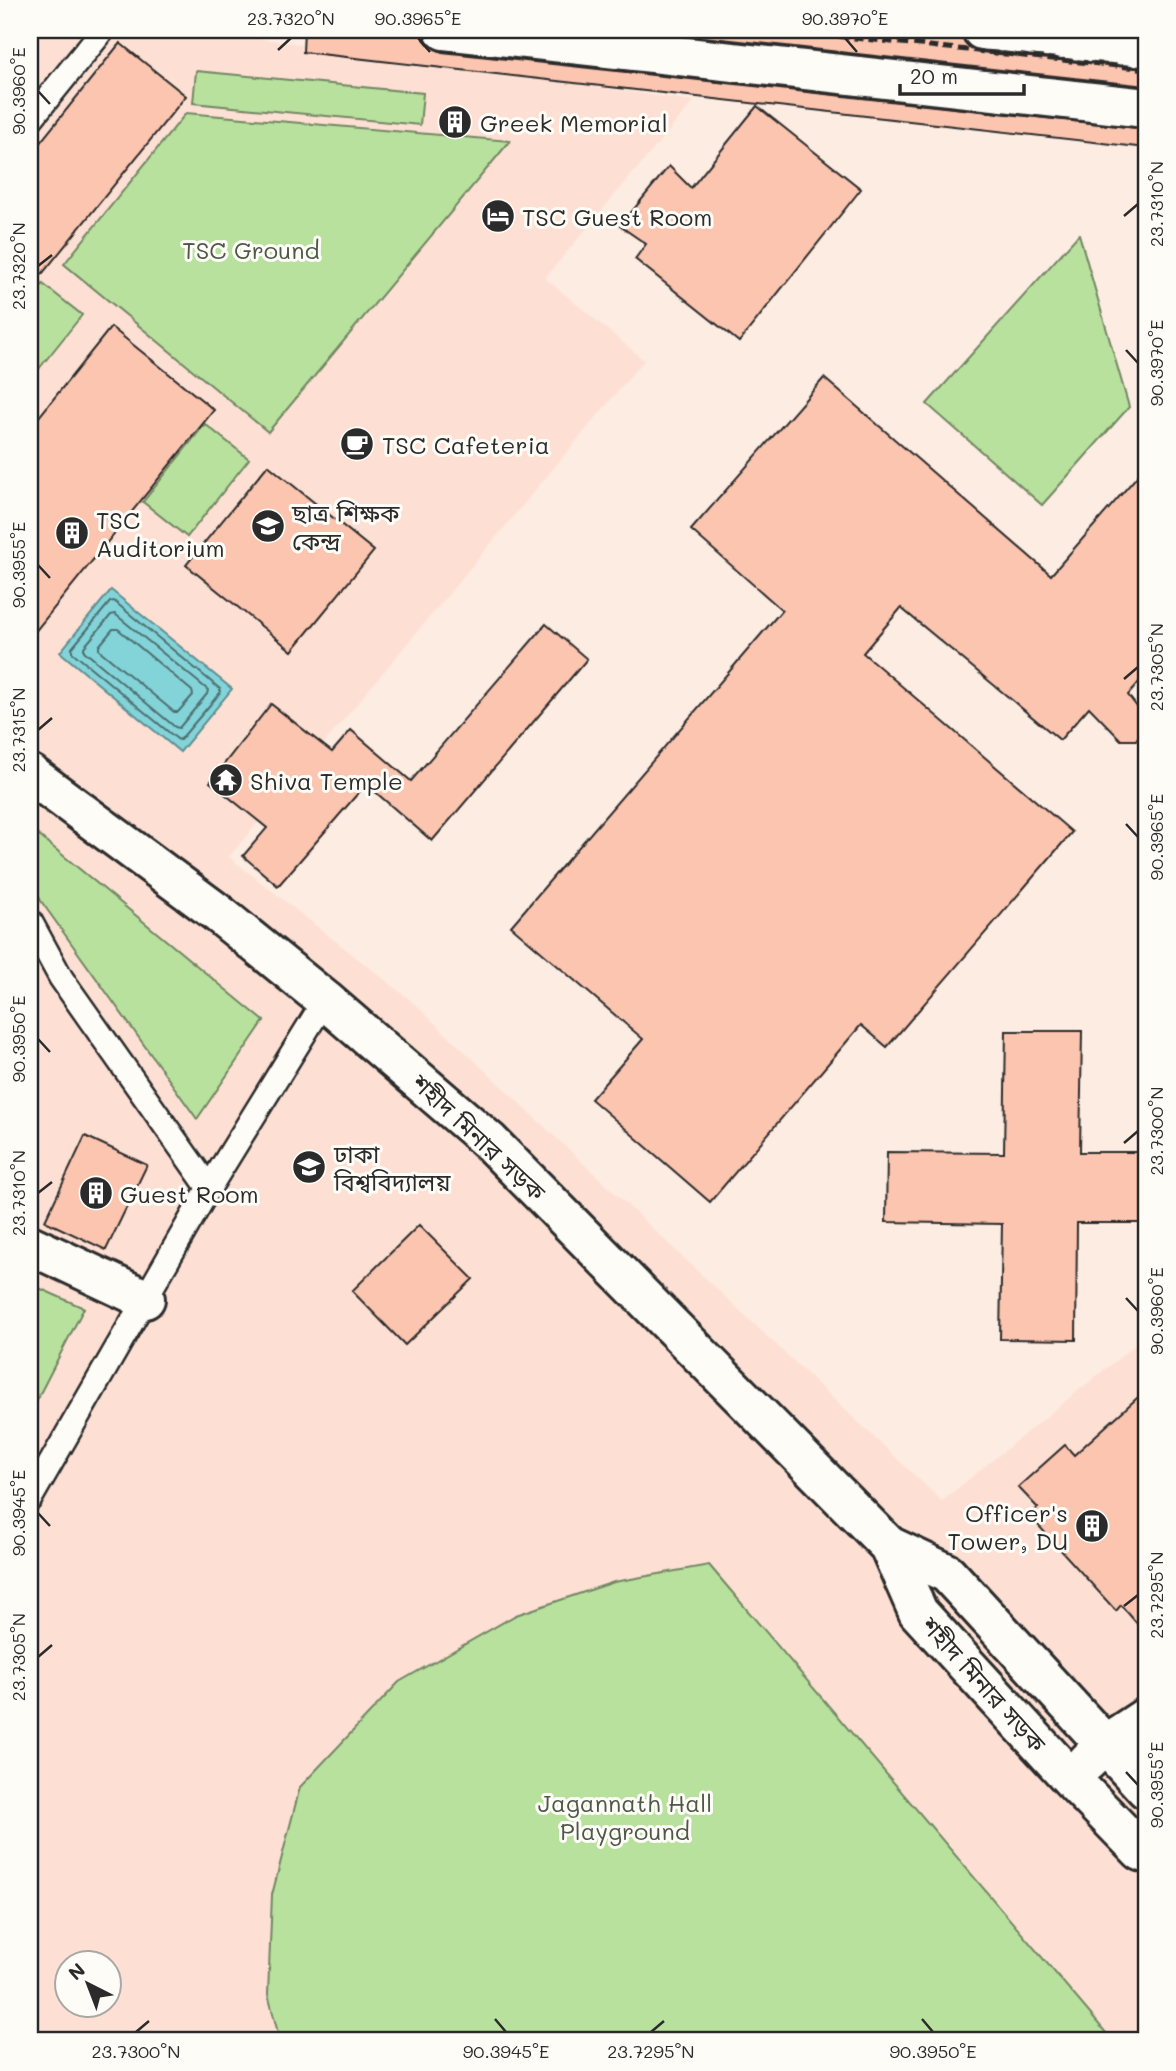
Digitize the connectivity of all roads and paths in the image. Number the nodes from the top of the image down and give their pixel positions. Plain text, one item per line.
1 (103, 30) edge
2 (444, 30) edge
3 (982, 30) edge
4 (1146, 48) edge
5 (1146, 108) edge
6 (30, 120) edge
7 (30, 774) edge
8 (30, 921) edge
9 (325, 999) junction
10 (209, 1188) junction
11 (30, 1245) edge
12 (145, 1300) junction
13 (30, 1499) edge
14 (889, 1546) junction
15 (1146, 1717) edge
16 (1105, 1744) junction
17 (1071, 1779) junction
18 (1146, 1789) edge
19 (1146, 1853) edge

1 - 6 lane
2 - 5 main road
3 - 4 main road
7 - 9 main road, শহীদ মিনার সড়ক
8 - 10 lane
9 - 10 lane
9 - 14 main road, শহীদ মিনার সড়ক
10 - 12 lane
11 - 12 main road
12 - 13 lane
14 - 16 main road, শহীদ মিনার সড়ক
14 - 17 main road, শহীদ মিনার সড়ক
15 - 16 main road
16 - 17 main road
16 - 18 main road, শহীদ মিনার সড়ক
17 - 19 main road, শহীদ মিনার সড়ক

